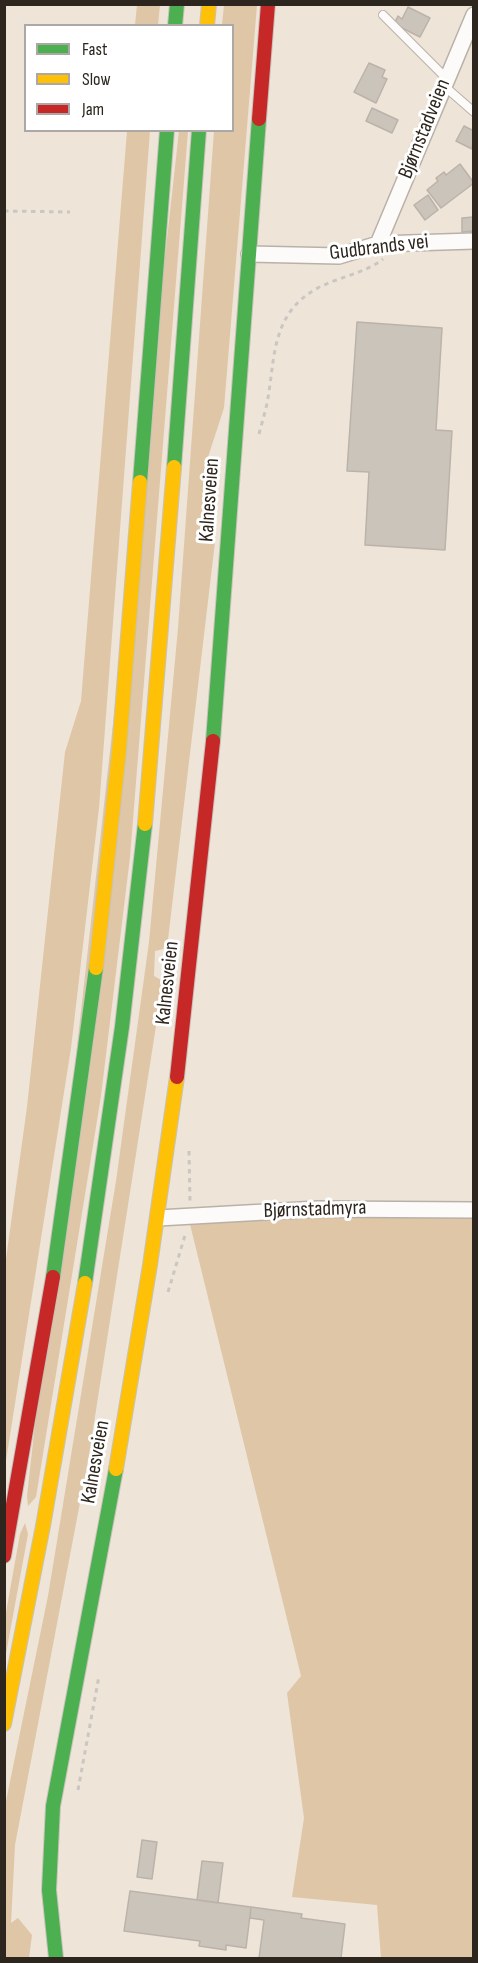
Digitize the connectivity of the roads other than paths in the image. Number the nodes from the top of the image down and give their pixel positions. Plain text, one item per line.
1 (177, 4) edge
2 (209, 4) edge
3 (268, 4) edge
4 (383, 15) dead end
5 (474, 15) edge
6 (175, 24) edge
7 (207, 24) edge
8 (445, 81) junction
9 (474, 112) edge
10 (167, 132) edge
11 (199, 132) edge
12 (474, 241) edge
13 (378, 244) junction
14 (249, 254) junction
15 (474, 1210) edge
16 (158, 1218) junction
17 (4, 1556) edge
18 (4, 1724) edge
19 (56, 1959) edge

1 - 6 main road
2 - 7 main road
3 - 14 main road, Kalnesveien
4 - 8 lane
5 - 8 street, Bjørnstadveien
8 - 9 lane
8 - 13 street, Bjørnstadveien
10 - 17 main road
11 - 18 main road
12 - 13 street, Gudbrands vei
13 - 14 street, Gudbrands vei
14 - 16 main road, Kalnesveien
15 - 16 street, Bjørnstadmyra
16 - 19 main road, Kalnesveien

